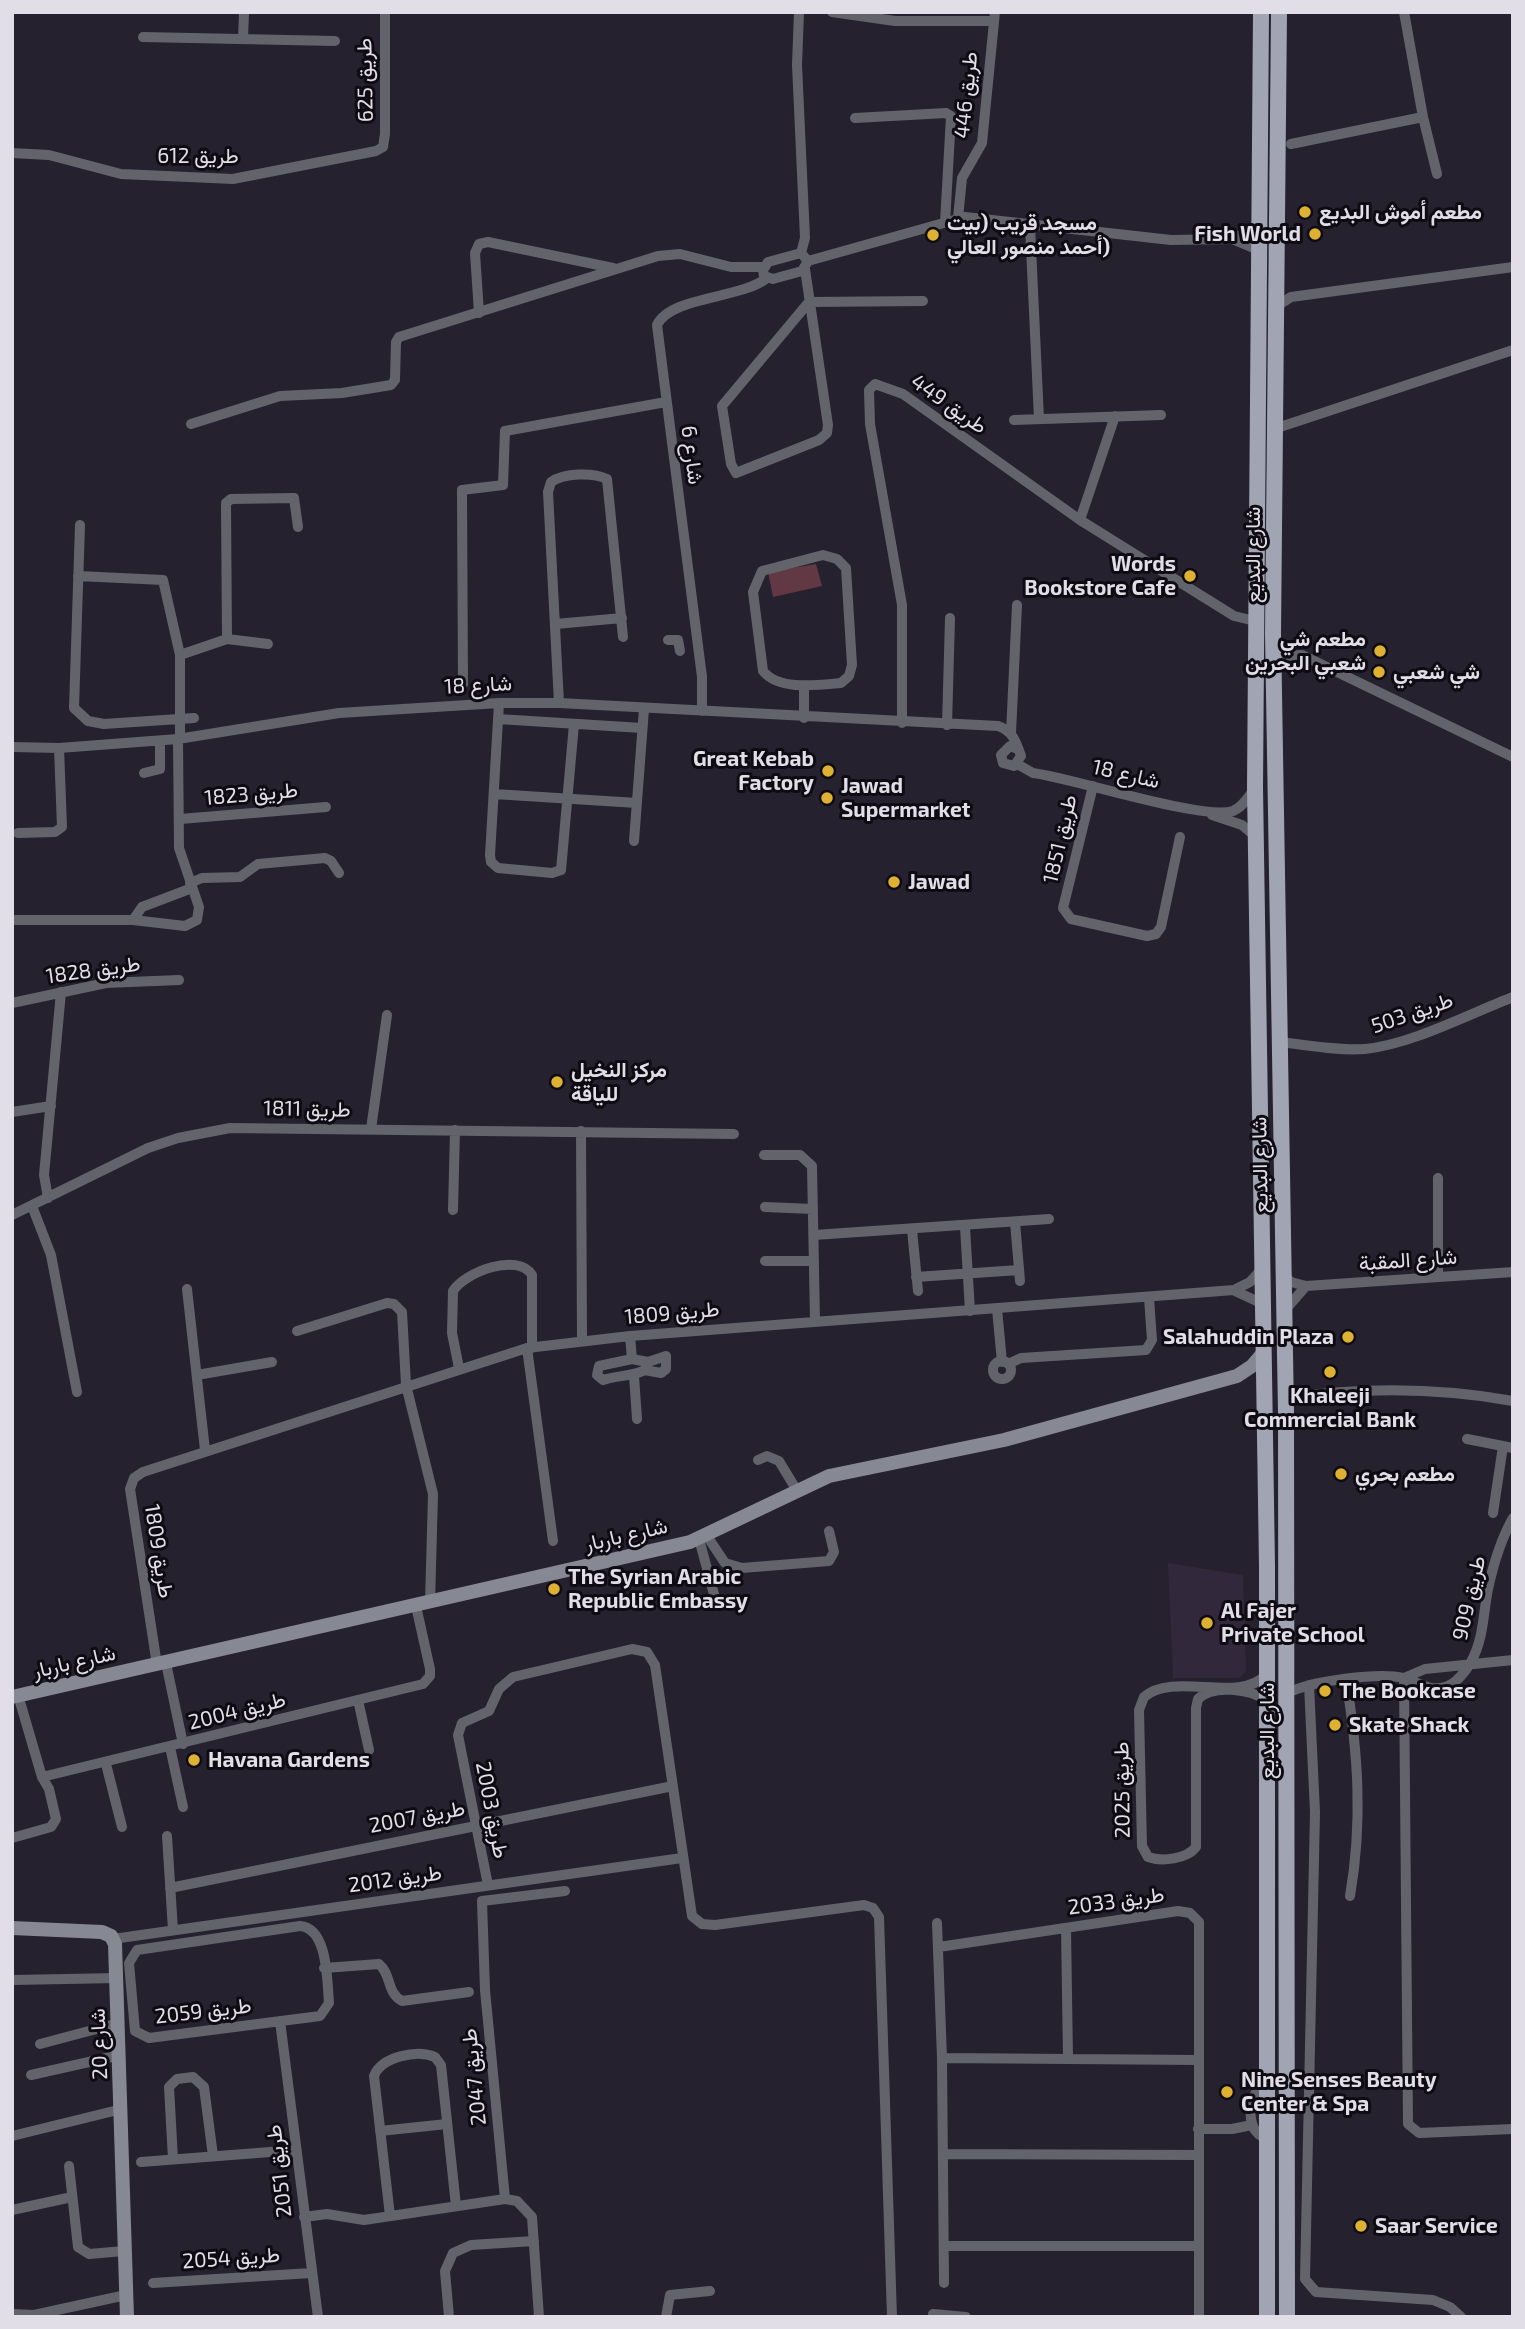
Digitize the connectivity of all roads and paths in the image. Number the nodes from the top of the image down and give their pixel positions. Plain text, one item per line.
1 (244, 12) edge
2 (385, 12) edge
3 (799, 12) edge
4 (832, 12) edge
5 (1261, 12) edge
6 (1279, 12) edge
7 (1404, 12) edge
8 (994, 17) edge
9 (143, 37) dead end
10 (243, 39) junction
11 (335, 41) dead end
12 (1423, 117) junction
13 (855, 118) dead end
14 (1291, 144) dead end
15 (383, 147) joint
16 (12, 153) edge
17 (1437, 174) dead end
18 (958, 218) junction
19 (945, 223) junction
20 (1030, 226) junction
21 (1258, 227) junction
22 (1231, 239) junction
23 (1258, 250) junction
24 (785, 257) junction
25 (805, 261) junction
26 (764, 267) junction
27 (1513, 267) edge
28 (614, 269) junction
29 (789, 274) junction
30 (767, 278) junction
31 (1274, 289) junction
32 (1291, 297) junction
33 (922, 301) dead end
34 (808, 302) junction
35 (1274, 309) junction
36 (479, 313) junction
37 (1513, 350) edge
38 (666, 402) junction
39 (1161, 415) dead end
40 (1115, 416) junction
41 (1039, 419) junction
42 (1014, 420) dead end
43 (191, 424) dead end
44 (1274, 429) junction
45 (1080, 520) junction
46 (80, 525) dead end
47 (298, 527) dead end
48 (78, 576) junction
49 (1017, 605) dead end
50 (622, 618) junction
51 (950, 618) dead end
52 (1255, 621) junction
53 (556, 624) junction
54 (624, 637) dead end
55 (697, 638) junction
56 (226, 639) junction
57 (268, 644) dead end
58 (675, 644) dead end
59 (180, 655) junction
60 (1274, 666) junction
61 (463, 684) dead end
62 (804, 686) junction
63 (499, 702) junction
64 (559, 703) junction
65 (644, 709) junction
66 (702, 711) junction
67 (194, 718) dead end
68 (804, 718) junction
69 (180, 719) junction
70 (498, 719) junction
71 (902, 723) junction
72 (574, 724) junction
73 (947, 725) junction
74 (990, 726) junction
75 (642, 728) junction
76 (1011, 733) junction
77 (179, 739) junction
78 (160, 741) junction
79 (12, 747) edge
80 (59, 748) junction
81 (1004, 749) junction
82 (1019, 756) junction
83 (1513, 757) edge
84 (144, 773) dead end
85 (1093, 786) junction
86 (1255, 788) junction
87 (494, 794) junction
88 (569, 799) junction
89 (637, 803) junction
90 (326, 807) dead end
91 (1202, 811) junction
92 (180, 819) junction
93 (18, 832) dead end
94 (1180, 837) dead end
95 (1256, 837) junction
96 (634, 841) dead end
97 (339, 873) dead end
98 (191, 885) junction
99 (12, 920) edge
100 (133, 920) junction
101 (179, 981) dead end
102 (61, 992) junction
103 (1513, 997) edge
104 (12, 1003) edge
105 (387, 1015) dead end
106 (1279, 1042) junction
107 (51, 1105) junction
108 (12, 1112) edge
109 (371, 1129) junction
110 (455, 1130) junction
111 (581, 1131) junction
112 (734, 1134) dead end
113 (764, 1155) dead end
114 (1438, 1178) dead end
115 (48, 1198) junction
116 (1281, 1202) junction
117 (1261, 1203) junction
118 (32, 1206) junction
119 (765, 1207) dead end
120 (813, 1209) junction
121 (453, 1210) dead end
122 (12, 1215) edge
123 (1049, 1219) dead end
124 (1015, 1222) junction
125 (965, 1227) junction
126 (912, 1230) junction
127 (814, 1235) junction
128 (765, 1261) dead end
129 (814, 1261) junction
130 (1019, 1269) junction
131 (1262, 1269) junction
132 (1513, 1272) edge
133 (967, 1273) junction
134 (1283, 1275) junction
135 (1438, 1276) junction
136 (916, 1277) junction
137 (1020, 1281) dead end
138 (1306, 1286) junction
139 (187, 1290) dead end
140 (1234, 1290) junction
141 (918, 1292) dead end
142 (1149, 1298) junction
143 (1263, 1304) junction
144 (997, 1309) junction
145 (970, 1311) junction
146 (1285, 1313) junction
147 (814, 1321) junction
148 (297, 1331) dead end
149 (630, 1336) junction
150 (582, 1341) junction
151 (665, 1344) dead end
152 (530, 1348) junction
153 (1264, 1352) junction
154 (666, 1356) junction
155 (632, 1359) junction
156 (272, 1362) dead end
157 (646, 1366) junction
158 (459, 1368) junction
159 (197, 1375) junction
160 (634, 1376) junction
161 (1237, 1376) junction
162 (406, 1385) junction
163 (1265, 1388) junction
164 (77, 1392) dead end
165 (1285, 1398) junction
166 (1513, 1401) edge
167 (637, 1419) dead end
168 (1467, 1439) dead end
169 (1508, 1447) edge
170 (205, 1450) junction
171 (758, 1460) dead end
172 (796, 1489) junction
173 (1493, 1513) dead end
174 (1513, 1518) edge
175 (829, 1531) dead end
176 (703, 1537) junction
177 (553, 1541) dead end
178 (715, 1598) dead end
179 (423, 1604) junction
180 (1513, 1660) edge
181 (162, 1664) junction
182 (1470, 1665) junction
183 (1267, 1674) junction
184 (1404, 1678) junction
185 (1346, 1679) junction
186 (1309, 1685) junction
187 (1182, 1687) junction
188 (1288, 1693) junction
189 (15, 1696) edge
190 (358, 1700) junction
191 (1268, 1701) junction
192 (1196, 1708) junction
193 (183, 1744) junction
194 (170, 1747) junction
195 (369, 1751) dead end
196 (106, 1763) junction
197 (42, 1777) junction
198 (673, 1786) junction
199 (183, 1807) dead end
200 (476, 1825) junction
201 (122, 1827) dead end
202 (167, 1836) dead end
203 (12, 1838) edge
204 (682, 1858) junction
205 (488, 1885) junction
206 (170, 1888) junction
207 (565, 1891) dead end
208 (1350, 1896) dead end
209 (937, 1923) dead end
210 (12, 1928) edge
211 (1066, 1928) junction
212 (173, 1930) junction
213 (113, 1940) junction
214 (939, 1947) junction
215 (324, 1968) junction
216 (118, 1978) junction
217 (13, 1980) edge
218 (469, 1992) dead end
219 (280, 2021) junction
220 (119, 2023) junction
221 (40, 2044) dead end
222 (120, 2055) junction
223 (942, 2058) junction
224 (1068, 2059) junction
225 (1198, 2060) junction
226 (31, 2075) dead end
227 (1267, 2086) junction
228 (122, 2109) junction
229 (447, 2124) junction
230 (1252, 2126) junction
231 (1198, 2129) junction
232 (1513, 2129) edge
233 (380, 2131) junction
234 (12, 2136) edge
235 (1267, 2138) junction
236 (296, 2150) junction
237 (943, 2154) junction
238 (1198, 2155) junction
239 (213, 2156) junction
240 (173, 2159) junction
241 (141, 2162) dead end
242 (69, 2166) dead end
243 (72, 2197) junction
244 (505, 2199) junction
245 (456, 2206) junction
246 (12, 2210) edge
247 (390, 2216) junction
248 (303, 2217) junction
249 (534, 2241) junction
250 (944, 2246) junction
251 (1199, 2246) junction
252 (124, 2251) junction
253 (312, 2273) junction
254 (153, 2283) dead end
255 (944, 2283) dead end
256 (710, 2291) dead end
257 (127, 2295) junction
258 (12, 2314) edge
259 (933, 2314) dead end
260 (127, 2317) edge
261 (318, 2317) edge
262 (449, 2317) edge
263 (539, 2317) edge
264 (666, 2317) edge
265 (892, 2317) edge
266 (966, 2317) edge
267 (1199, 2317) edge
268 (1267, 2317) edge
269 (1287, 2317) edge
270 (1461, 2317) edge

1 - 10 street
2 - 15 street, طريق 625
3 - 25 street
4 - 8 street
5 - 21 main road, شارع البديع
6 - 31 main road, شارع البديع
7 - 12 street
8 - 18 street, طريق 446
9 - 10 street
10 - 11 street
12 - 14 street
12 - 17 street
13 - 19 street
15 - 16 street, طريق 612
18 - 19 street
18 - 20 street
19 - 25 street
20 - 22 street
20 - 41 street
21 - 22 street
21 - 23 main road, شارع البديع
22 - 23 street
23 - 52 main road, شارع البديع
24 - 25 street
24 - 26 street
24 - 29 street
25 - 29 street, شارع 6
25 - 34 street
26 - 28 street
26 - 30 street
27 - 32 street
28 - 36 street
28 - 36 street
29 - 30 street, شارع 6
30 - 38 street, شارع 6
31 - 32 street
31 - 35 main road, شارع البديع
32 - 35 street
33 - 34 street
34 - 34 street
35 - 44 main road, شارع البديع
36 - 43 street
37 - 44 street
38 - 55 street, شارع 6
38 - 61 street
39 - 40 street
40 - 41 street
40 - 45 street
41 - 42 street
44 - 60 main road, شارع البديع
45 - 52 street, طريق 449
45 - 71 street, طريق 449
46 - 48 street
47 - 56 street
48 - 59 street
48 - 69 street
49 - 76 street
50 - 53 street
50 - 53 street
50 - 54 street
51 - 73 street
52 - 86 main road, شارع البديع
53 - 64 street
55 - 58 street
55 - 66 street, شارع 6
56 - 57 street
56 - 59 street
59 - 69 street
60 - 83 street
60 - 106 main road, شارع البديع
62 - 62 street
62 - 68 street
63 - 64 street, شارع 18
63 - 70 street
63 - 77 street, شارع 18
64 - 65 street, شارع 18
65 - 66 street, شارع 18
65 - 75 street
66 - 68 street, شارع 18
67 - 69 street
68 - 71 street, شارع 18
69 - 77 street
70 - 72 street
70 - 87 street
71 - 73 street, شارع 18
72 - 75 street
72 - 88 street
73 - 74 street, شارع 18
74 - 76 street, شارع 18
74 - 81 street
75 - 89 street
76 - 82 street
77 - 78 street, شارع 18
77 - 92 street
78 - 80 street, شارع 18
78 - 84 street
79 - 80 street, شارع 18
80 - 93 street
81 - 82 street
81 - 82 street
82 - 85 street, شارع 18
85 - 91 street, شارع 18
85 - 94 street, طريق 1851
86 - 91 street, شارع 18
86 - 95 main road, شارع البديع
87 - 88 street
87 - 88 street
88 - 89 street
89 - 96 street
90 - 92 street, طريق 1823
91 - 95 street, شارع 18
92 - 98 street
95 - 117 main road, شارع البديع
97 - 98 street
98 - 100 street
98 - 100 street
99 - 100 street
101 - 102 street, طريق 1828
102 - 104 street, طريق 1828
102 - 107 street
103 - 106 street, طريق 503
105 - 109 street
106 - 116 main road, شارع البديع
107 - 108 street
107 - 115 street
109 - 110 street, طريق 1811
109 - 115 street, طريق 1811
110 - 111 street, طريق 1811
110 - 121 street
111 - 112 street, طريق 1811
111 - 150 street
113 - 120 street
114 - 135 street
115 - 118 street, طريق 1811
116 - 117 main road
116 - 134 main road, شارع البديع
117 - 131 main road, شارع البديع
118 - 122 street, طريق 1811
118 - 164 street
119 - 120 street
120 - 127 street
123 - 124 street
124 - 125 street
124 - 130 street
125 - 126 street
125 - 133 street
126 - 127 street
126 - 136 street
127 - 129 street
128 - 129 street
129 - 147 street
130 - 133 street
130 - 137 street
131 - 140 street
131 - 143 main road, شارع البديع
132 - 135 street, شارع المقبة
133 - 136 street
133 - 145 street
134 - 138 street, شارع المقبة
134 - 146 main road, شارع البديع
135 - 138 street, شارع المقبة
136 - 141 street
138 - 146 street
139 - 159 street
140 - 142 street, طريق 1809
140 - 143 street
142 - 144 street, طريق 1809
142 - 144 street
143 - 153 main road, شارع البديع
144 - 145 street, طريق 1809
145 - 147 street, طريق 1809
146 - 165 main road, شارع البديع
147 - 149 street, طريق 1809
148 - 162 street
149 - 150 street, طريق 1809
149 - 155 street
150 - 152 street, طريق 1809
151 - 154 street
152 - 158 street, طريق 1809
152 - 158 street
152 - 177 street
153 - 161 street, شارع باربار
153 - 163 main road, شارع البديع
154 - 157 street
154 - 157 street
155 - 157 street
155 - 160 street
156 - 159 street
157 - 160 street
158 - 162 street, طريق 1809
159 - 170 street
160 - 167 street
161 - 163 street
161 - 172 street, شارع باربار
162 - 170 street, طريق 1809
162 - 179 street
163 - 183 main road, شارع البديع
165 - 166 street
165 - 188 main road, شارع البديع
168 - 169 street
169 - 173 street
170 - 181 street, طريق 1809
171 - 172 street
172 - 176 street, شارع باربار
174 - 182 street, طريق 909
175 - 176 street
176 - 178 street
176 - 179 street, شارع باربار
179 - 181 street, شارع باربار
179 - 190 street, طريق 2004
180 - 182 street
181 - 189 street, شارع باربار
181 - 193 street, طريق 1809
182 - 184 street
182 - 184 street, طريق 909
183 - 187 street, طريق 2025
183 - 191 main road, شارع البديع
184 - 185 street
184 - 232 street
185 - 186 street
185 - 208 street
186 - 188 street
186 - 270 street
187 - 192 street
187 - 192 street, طريق 2025
188 - 269 main road, شارع البديع
189 - 197 street
190 - 193 street, طريق 2004
190 - 195 street
191 - 192 street
191 - 227 main road, شارع البديع
193 - 194 street, طريق 2004
194 - 196 street, طريق 2004
194 - 199 street
196 - 197 street, طريق 2004
196 - 201 street
197 - 203 street
198 - 200 street, طريق 2007
198 - 200 street, طريق 2003
198 - 204 street
200 - 205 street, طريق 2003
200 - 206 street, طريق 2007
202 - 206 street
204 - 205 street, طريق 2012
204 - 265 street
205 - 212 street, طريق 2012
206 - 212 street
207 - 244 street, طريق 2047
209 - 214 street
210 - 213 street
211 - 214 street, طريق 2033
211 - 224 street
211 - 225 street, طريق 2033
212 - 213 street, طريق 2012
213 - 216 street, شارع 20
214 - 223 street
215 - 218 street
215 - 219 street, طريق 2059
215 - 219 street, طريق 2059
216 - 217 street
216 - 220 street, شارع 20
219 - 236 street, طريق 2051
220 - 221 street
220 - 222 street, شارع 20
222 - 226 street
222 - 228 street, شارع 20
223 - 224 street
223 - 237 street
224 - 225 street
225 - 231 street, طريق 2033
227 - 230 street
227 - 235 main road, شارع البديع
228 - 234 street
228 - 252 street, شارع 20
229 - 233 street
229 - 233 street
229 - 245 street
230 - 231 street
230 - 235 street
231 - 238 street, طريق 2033
233 - 247 street
235 - 268 main road, شارع البديع
236 - 239 street
236 - 248 street, طريق 2051
237 - 238 street
237 - 250 street
238 - 251 street, طريق 2033
239 - 240 street
239 - 240 street
240 - 241 street
242 - 243 street
243 - 246 street
243 - 252 street
244 - 245 street
244 - 249 street
245 - 247 street
247 - 248 street
248 - 253 street, طريق 2051
249 - 262 street
249 - 263 street
250 - 251 street
250 - 255 street
251 - 267 street, طريق 2033
252 - 257 street, شارع 20
253 - 254 street, طريق 2054
253 - 261 street, طريق 2051
256 - 264 street
257 - 258 street
257 - 260 street, شارع 20
259 - 266 street

